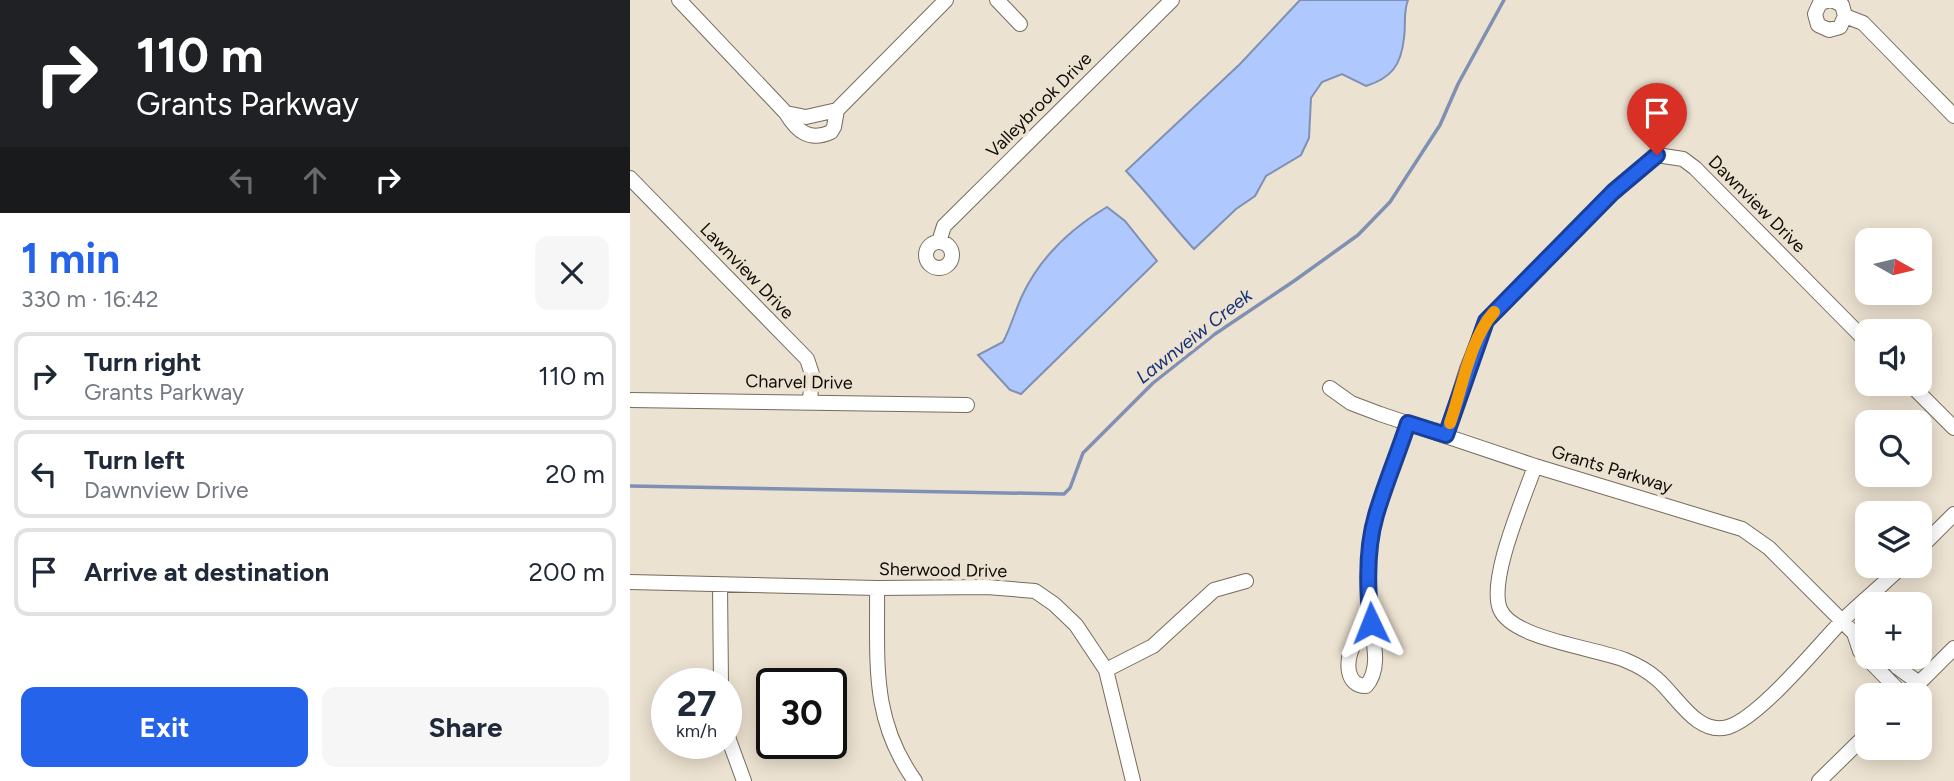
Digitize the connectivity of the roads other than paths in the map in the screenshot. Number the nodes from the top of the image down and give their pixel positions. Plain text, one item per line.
1 (679, 0) edge
2 (946, 0) edge
3 (996, 0) edge
4 (1172, 0) edge
5 (1831, 0) edge
6 (1845, 16) junction
7 (1020, 24) dead end
8 (837, 110) junction
9 (786, 113) junction
10 (1954, 116) edge
11 (630, 178) edge
12 (939, 242) dead end
13 (1855, 330) edge
14 (1330, 388) dead end
15 (1922, 396) edge
16 (630, 400) edge
17 (810, 401) junction
18 (967, 405) dead end
19 (1408, 423) junction
20 (1954, 428) edge
21 (1446, 435) junction
22 (1535, 466) junction
23 (1954, 514) edge
24 (1932, 536) edge
25 (1889, 578) edge
26 (1246, 581) dead end
27 (630, 582) edge
28 (720, 585) junction
29 (877, 588) junction
30 (1842, 621) junction
31 (1371, 623) dead end
32 (1855, 631) edge
33 (1954, 648) edge
34 (721, 668) edge
35 (1878, 669) edge
36 (1900, 669) edge
37 (1106, 670) junction
38 (1919, 682) joint
39 (1893, 683) edge
40 (1855, 746) edge
41 (736, 759) edge
42 (744, 781) edge
43 (915, 781) edge
44 (1133, 781) edge
45 (1819, 781) edge

1 - 9 street
2 - 8 street
3 - 7 street
4 - 12 street, Valleybrook Drive
5 - 6 street
5 - 6 street
6 - 10 street
8 - 9 street
8 - 9 street
11 - 17 street, Lawnview Drive
13 - 21 street, Dawnview Drive
14 - 19 street, Grants Parkway
15 - 20 street
16 - 17 street, Charvel Drive
17 - 18 street, Charvel Drive
19 - 21 street, Grants Parkway
19 - 31 street
21 - 22 street, Grants Parkway
22 - 30 street, Grants Parkway
22 - 30 street
23 - 24 street
25 - 30 street
26 - 37 street
27 - 28 street, Sherwood Drive
28 - 29 street, Sherwood Drive
28 - 34 street
29 - 37 street, Sherwood Drive
29 - 43 street
30 - 32 street, Grants Parkway
33 - 38 street
35 - 39 street, Grants Parkway
36 - 38 street
37 - 44 street, Sherwood Drive
40 - 45 street
41 - 42 street

